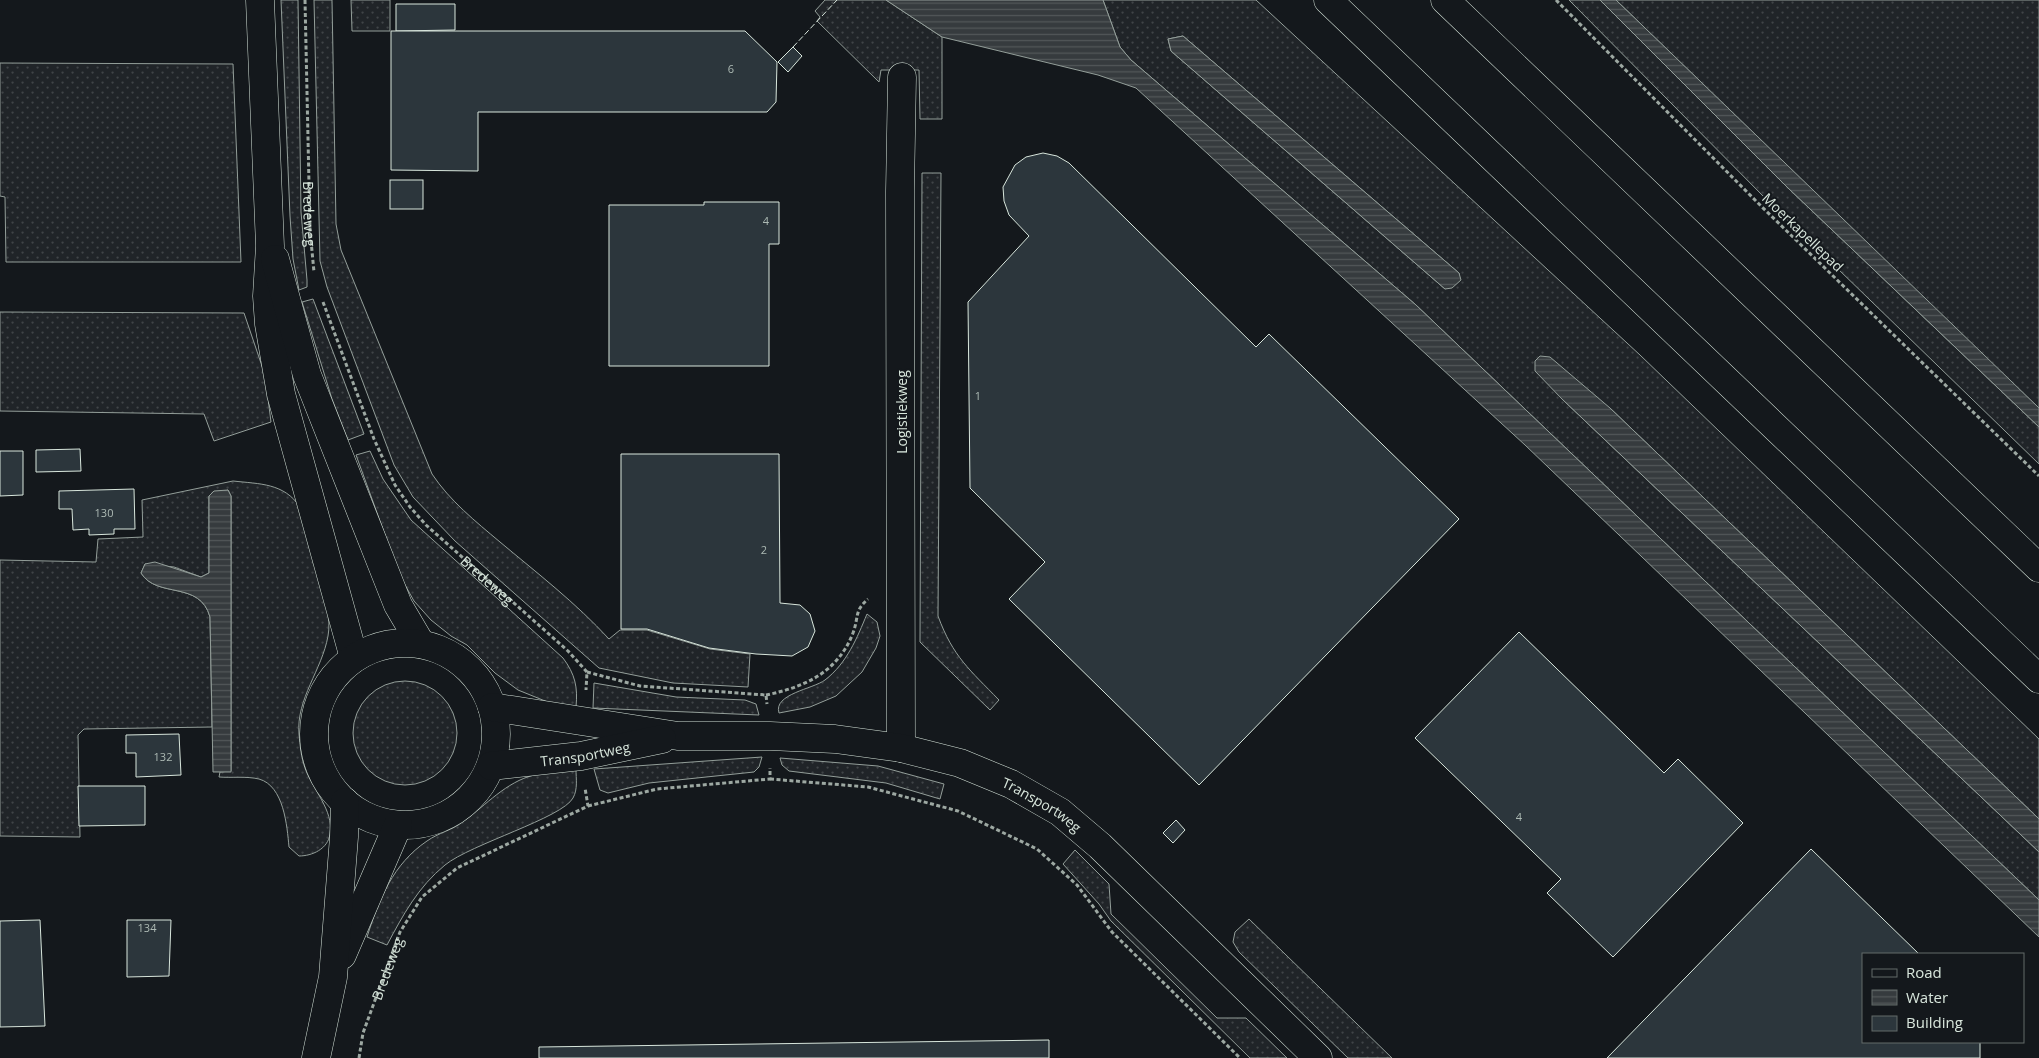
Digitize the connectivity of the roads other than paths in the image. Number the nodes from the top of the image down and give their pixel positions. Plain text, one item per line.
1 (260, 0) edge
2 (1328, 0) edge
3 (1445, 0) edge
4 (902, 77) dead end
5 (270, 246) junction
6 (2039, 568) edge
7 (421, 644) junction
8 (354, 658) junction
9 (2039, 679) edge
10 (492, 707) junction
11 (678, 736) junction
12 (902, 748) junction
13 (490, 766) junction
14 (345, 802) junction
15 (398, 824) junction
16 (333, 977) junction
17 (316, 1058) edge
18 (1318, 1058) edge

1 - 5 main road
2 - 9 main road
3 - 6 main road
4 - 12 main road, Logistiekweg
5 - 7 main road
5 - 8 main road
7 - 8 main road
7 - 10 main road
8 - 14 main road
10 - 11 main road, Transportweg
10 - 13 main road
11 - 12 main road, Transportweg
11 - 13 main road, Transportweg
12 - 18 main road, Transportweg
13 - 15 main road
14 - 15 main road
14 - 16 main road
15 - 16 main road
16 - 17 main road

